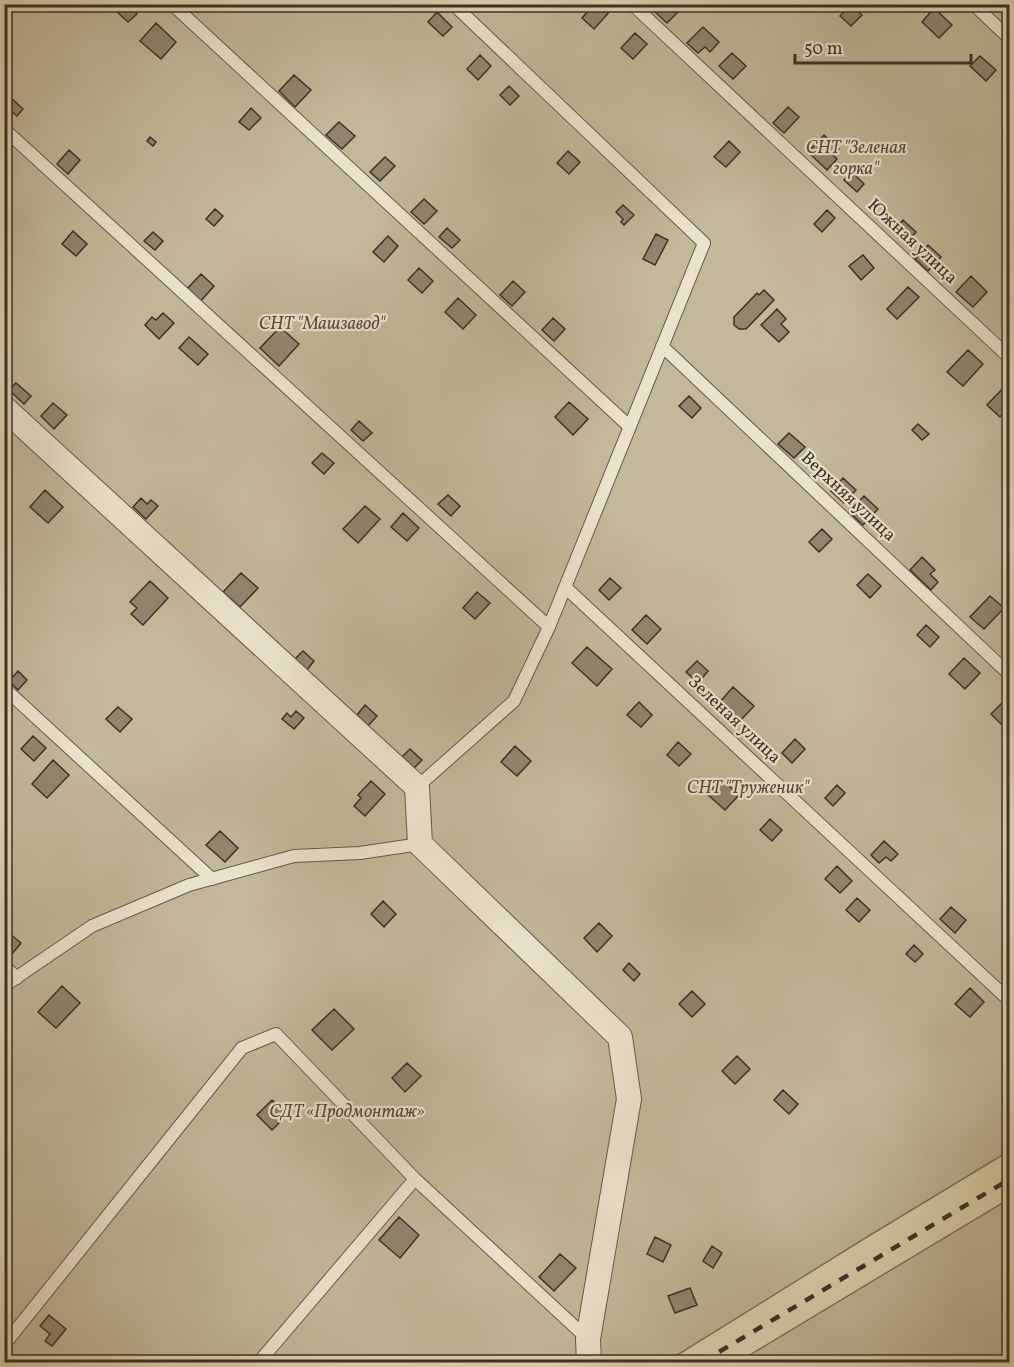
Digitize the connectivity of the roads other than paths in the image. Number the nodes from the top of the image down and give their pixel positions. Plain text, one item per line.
1 (172, 4) edge
2 (453, 4) edge
3 (632, 4) edge
4 (973, 4) edge
5 (1010, 39) edge
6 (4, 129) edge
7 (662, 346) junction
8 (1010, 358) edge
9 (4, 408) edge
10 (630, 427) junction
11 (565, 587) junction
12 (549, 627) junction
13 (1010, 675) edge
14 (4, 688) edge
15 (417, 788) junction
16 (420, 844) junction
17 (212, 879) junction
18 (4, 966) edge
19 (17, 978) junction
20 (4, 986) edge
21 (1010, 1001) edge
22 (415, 1179) junction
23 (588, 1339) junction
24 (4, 1345) edge
25 (259, 1362) edge
26 (589, 1362) edge

1 - 10 lane
2 - 7 lane
3 - 8 lane, Южная улица
4 - 5 lane
6 - 12 lane
7 - 10 lane
7 - 13 lane, Верхняя улица
9 - 15 street
10 - 11 lane
11 - 12 lane
11 - 21 lane, Зеленая улица
12 - 15 lane
14 - 17 lane
15 - 16 street
16 - 17 lane
16 - 23 street
17 - 19 lane
18 - 19 lane
19 - 20 lane
22 - 23 lane
22 - 24 lane
22 - 25 lane
23 - 26 street

